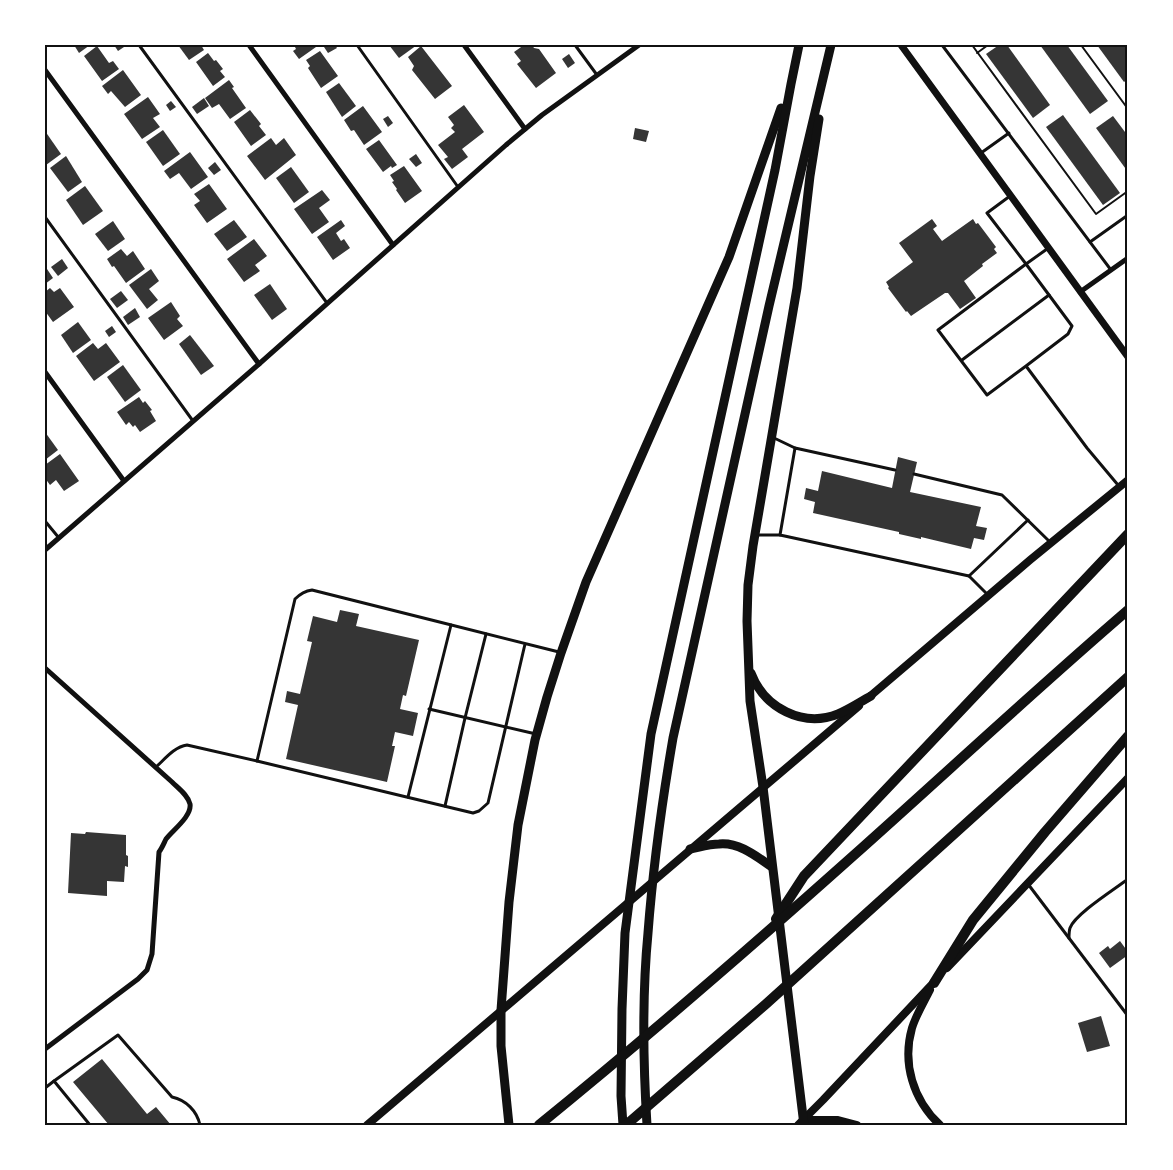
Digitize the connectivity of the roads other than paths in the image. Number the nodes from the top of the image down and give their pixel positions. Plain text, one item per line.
1 (139, 45) edge
2 (249, 45) edge
3 (357, 45) edge
4 (464, 45) edge
5 (575, 45) edge
6 (639, 45) edge
7 (800, 45) edge
8 (831, 45) edge
9 (901, 45) edge
10 (942, 45) edge
11 (45, 70) edge
12 (597, 75) junction
13 (791, 84) junction
14 (525, 129) junction
15 (1009, 133) junction
16 (980, 154) junction
17 (458, 188) junction
18 (1010, 196) junction
19 (1128, 215) edge
20 (45, 217) edge
21 (1090, 242) junction
22 (393, 245) junction
23 (1048, 248) junction
24 (1128, 258) edge
25 (1026, 264) junction
26 (1111, 270) junction
27 (1080, 292) junction
28 (1049, 295) junction
29 (327, 304) junction
30 (1128, 357) edge
31 (961, 360) junction
32 (259, 364) junction
33 (1026, 366) junction
34 (45, 372) edge
35 (193, 421) junction
36 (771, 436) junction
37 (795, 448) junction
38 (896, 470) dead end
39 (914, 474) dead end
40 (1128, 480) edge
41 (124, 481) junction
42 (1119, 487) junction
43 (1028, 520) junction
44 (45, 521) edge
45 (1128, 534) edge
46 (754, 535) junction
47 (780, 535) junction
48 (58, 538) junction
49 (1051, 543) junction
50 (45, 550) edge
51 (969, 576) junction
52 (988, 596) junction
53 (1128, 610) edge
54 (451, 625) junction
55 (486, 634) junction
56 (525, 644) junction
57 (561, 653) junction
58 (748, 666) junction
59 (45, 668) edge
60 (1128, 677) edge
61 (871, 696) junction
62 (429, 710) junction
63 (465, 718) junction
64 (505, 727) junction
65 (537, 734) junction
66 (1128, 736) edge
67 (257, 761) junction
68 (156, 767) junction
69 (1128, 778) edge
70 (763, 787) junction
71 (408, 797) junction
72 (445, 806) junction
73 (690, 849) junction
74 (772, 867) junction
75 (1128, 879) edge
76 (1028, 884) junction
77 (768, 930) junction
78 (1069, 938) junction
79 (934, 983) junction
80 (501, 1010) junction
81 (1128, 1016) edge
82 (45, 1049) edge
83 (54, 1081) junction
84 (45, 1088) edge
85 (802, 1123) edge
86 (90, 1125) edge
87 (200, 1125) edge
88 (367, 1125) edge
89 (509, 1125) edge
90 (539, 1125) edge
91 (625, 1125) edge
92 (647, 1125) edge
93 (857, 1125) edge
94 (940, 1125) edge

1 - 29 lane
2 - 22 street
3 - 17 lane
4 - 14 street
5 - 12 lane
6 - 12 street
7 - 13 highway
8 - 36 highway
8 - 92 highway
9 - 16 street
10 - 15 lane
11 - 32 street
12 - 14 street
13 - 57 highway
13 - 91 highway
14 - 17 street
15 - 16 lane
15 - 21 lane
16 - 18 street
17 - 22 street
18 - 23 street
18 - 25 lane
19 - 21 lane
20 - 35 lane
21 - 26 lane
22 - 29 street
23 - 25 lane
23 - 27 street
24 - 26 street
25 - 28 lane
25 - 31 lane
26 - 27 street
27 - 30 street
28 - 31 lane
28 - 33 lane
29 - 32 street
31 - 33 lane
32 - 35 street
33 - 42 lane
34 - 41 street
35 - 41 street
36 - 37 lane
36 - 46 highway
37 - 38 lane
37 - 47 lane
39 - 43 lane
40 - 42 main road
41 - 48 street
42 - 49 main road
43 - 49 lane
43 - 51 lane
44 - 48 lane
45 - 77 highway
46 - 47 lane
46 - 58 highway
47 - 51 lane
48 - 50 street
49 - 52 main road
51 - 52 lane
52 - 61 main road
53 - 77 highway
54 - 55 lane
54 - 62 lane
54 - 67 lane
55 - 56 lane
55 - 63 lane
56 - 57 lane
56 - 64 lane
57 - 65 highway
58 - 61 highway
58 - 70 highway
59 - 68 street
60 - 91 highway
61 - 70 main road
62 - 63 lane
62 - 71 lane
63 - 64 lane
63 - 72 lane
64 - 65 lane
64 - 72 lane
65 - 80 highway
66 - 79 highway
67 - 68 lane
67 - 71 lane
68 - 82 street
69 - 76 main road
70 - 73 main road
70 - 74 highway
71 - 72 lane
73 - 74 highway
73 - 80 main road
74 - 85 highway
75 - 78 lane
76 - 78 lane
76 - 79 main road
77 - 90 highway
78 - 81 lane
79 - 85 main road
79 - 94 main road
80 - 88 main road
80 - 89 highway
83 - 84 lane
83 - 86 lane
83 - 87 lane
85 - 93 main road

